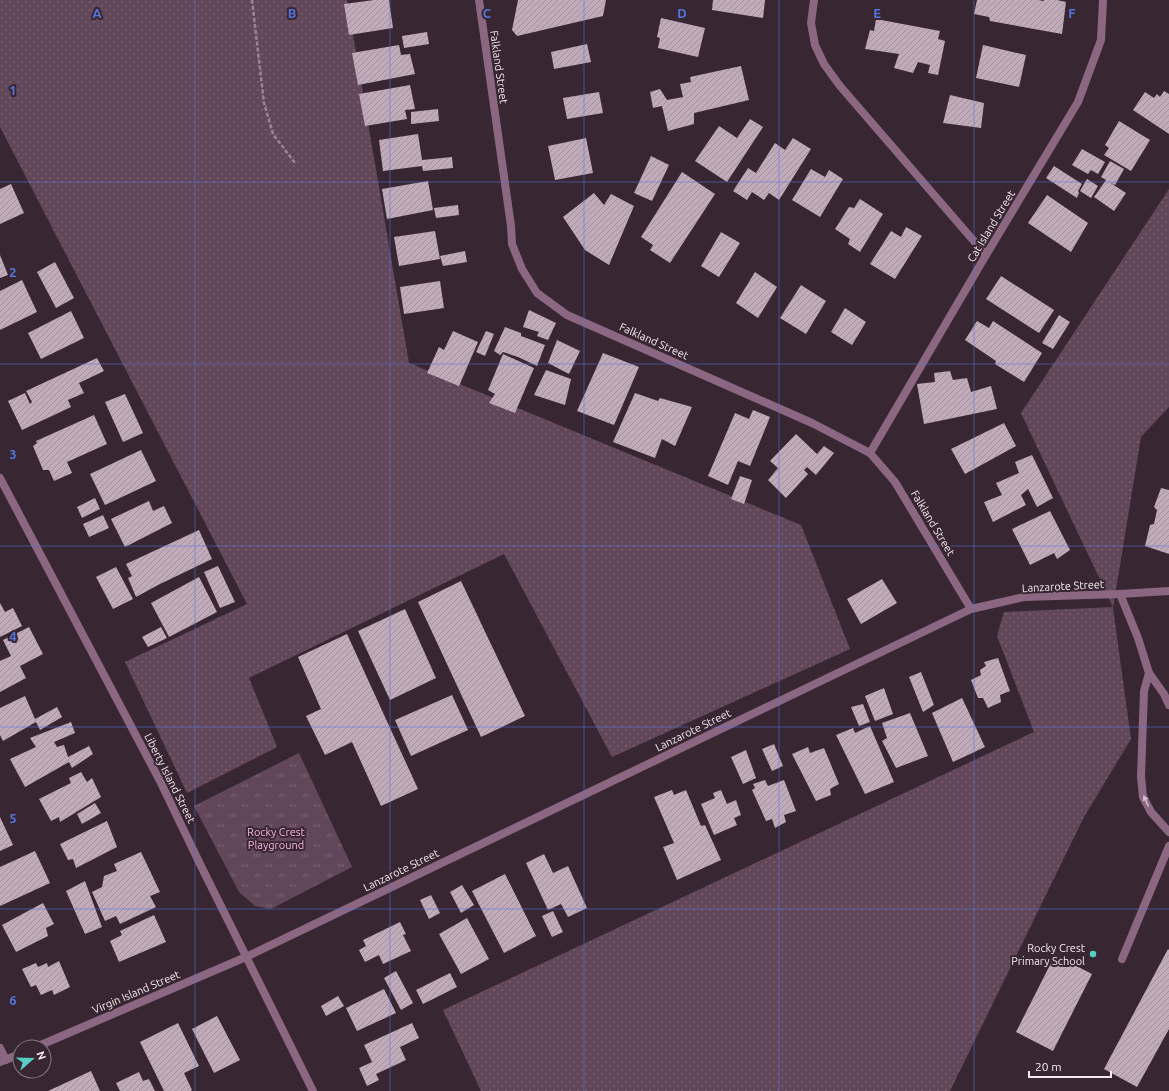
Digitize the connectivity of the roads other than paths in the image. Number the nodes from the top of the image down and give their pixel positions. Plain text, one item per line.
1 (479, 0) edge
2 (814, 0) edge
3 (1103, 0) edge
4 (986, 255) junction
5 (870, 453) junction
6 (0, 478) edge
7 (1169, 592) edge
8 (1120, 594) junction
9 (971, 609) junction
10 (1149, 674) junction
11 (1169, 705) edge
12 (1169, 832) edge
13 (1169, 846) edge
14 (246, 957) junction
15 (1122, 959) dead end
16 (52, 1040) edge
17 (0, 1048) edge
18 (3, 1061) edge
19 (313, 1091) edge

1 - 5 street, Falkland Street
2 - 4 street
3 - 4 street, Cat Island Street
4 - 5 street, Cat Island Street
5 - 9 street, Falkland Street
6 - 14 street, Liberty Island Street
7 - 8 street, Lanzarote Street
8 - 9 street, Lanzarote Street
8 - 10 street
9 - 14 street, Lanzarote Street
10 - 11 street
12 -> 10 street
13 - 15 street
14 - 16 street, Virgin Island Street
14 - 19 street, Liberty Island Street
17 - 18 street

